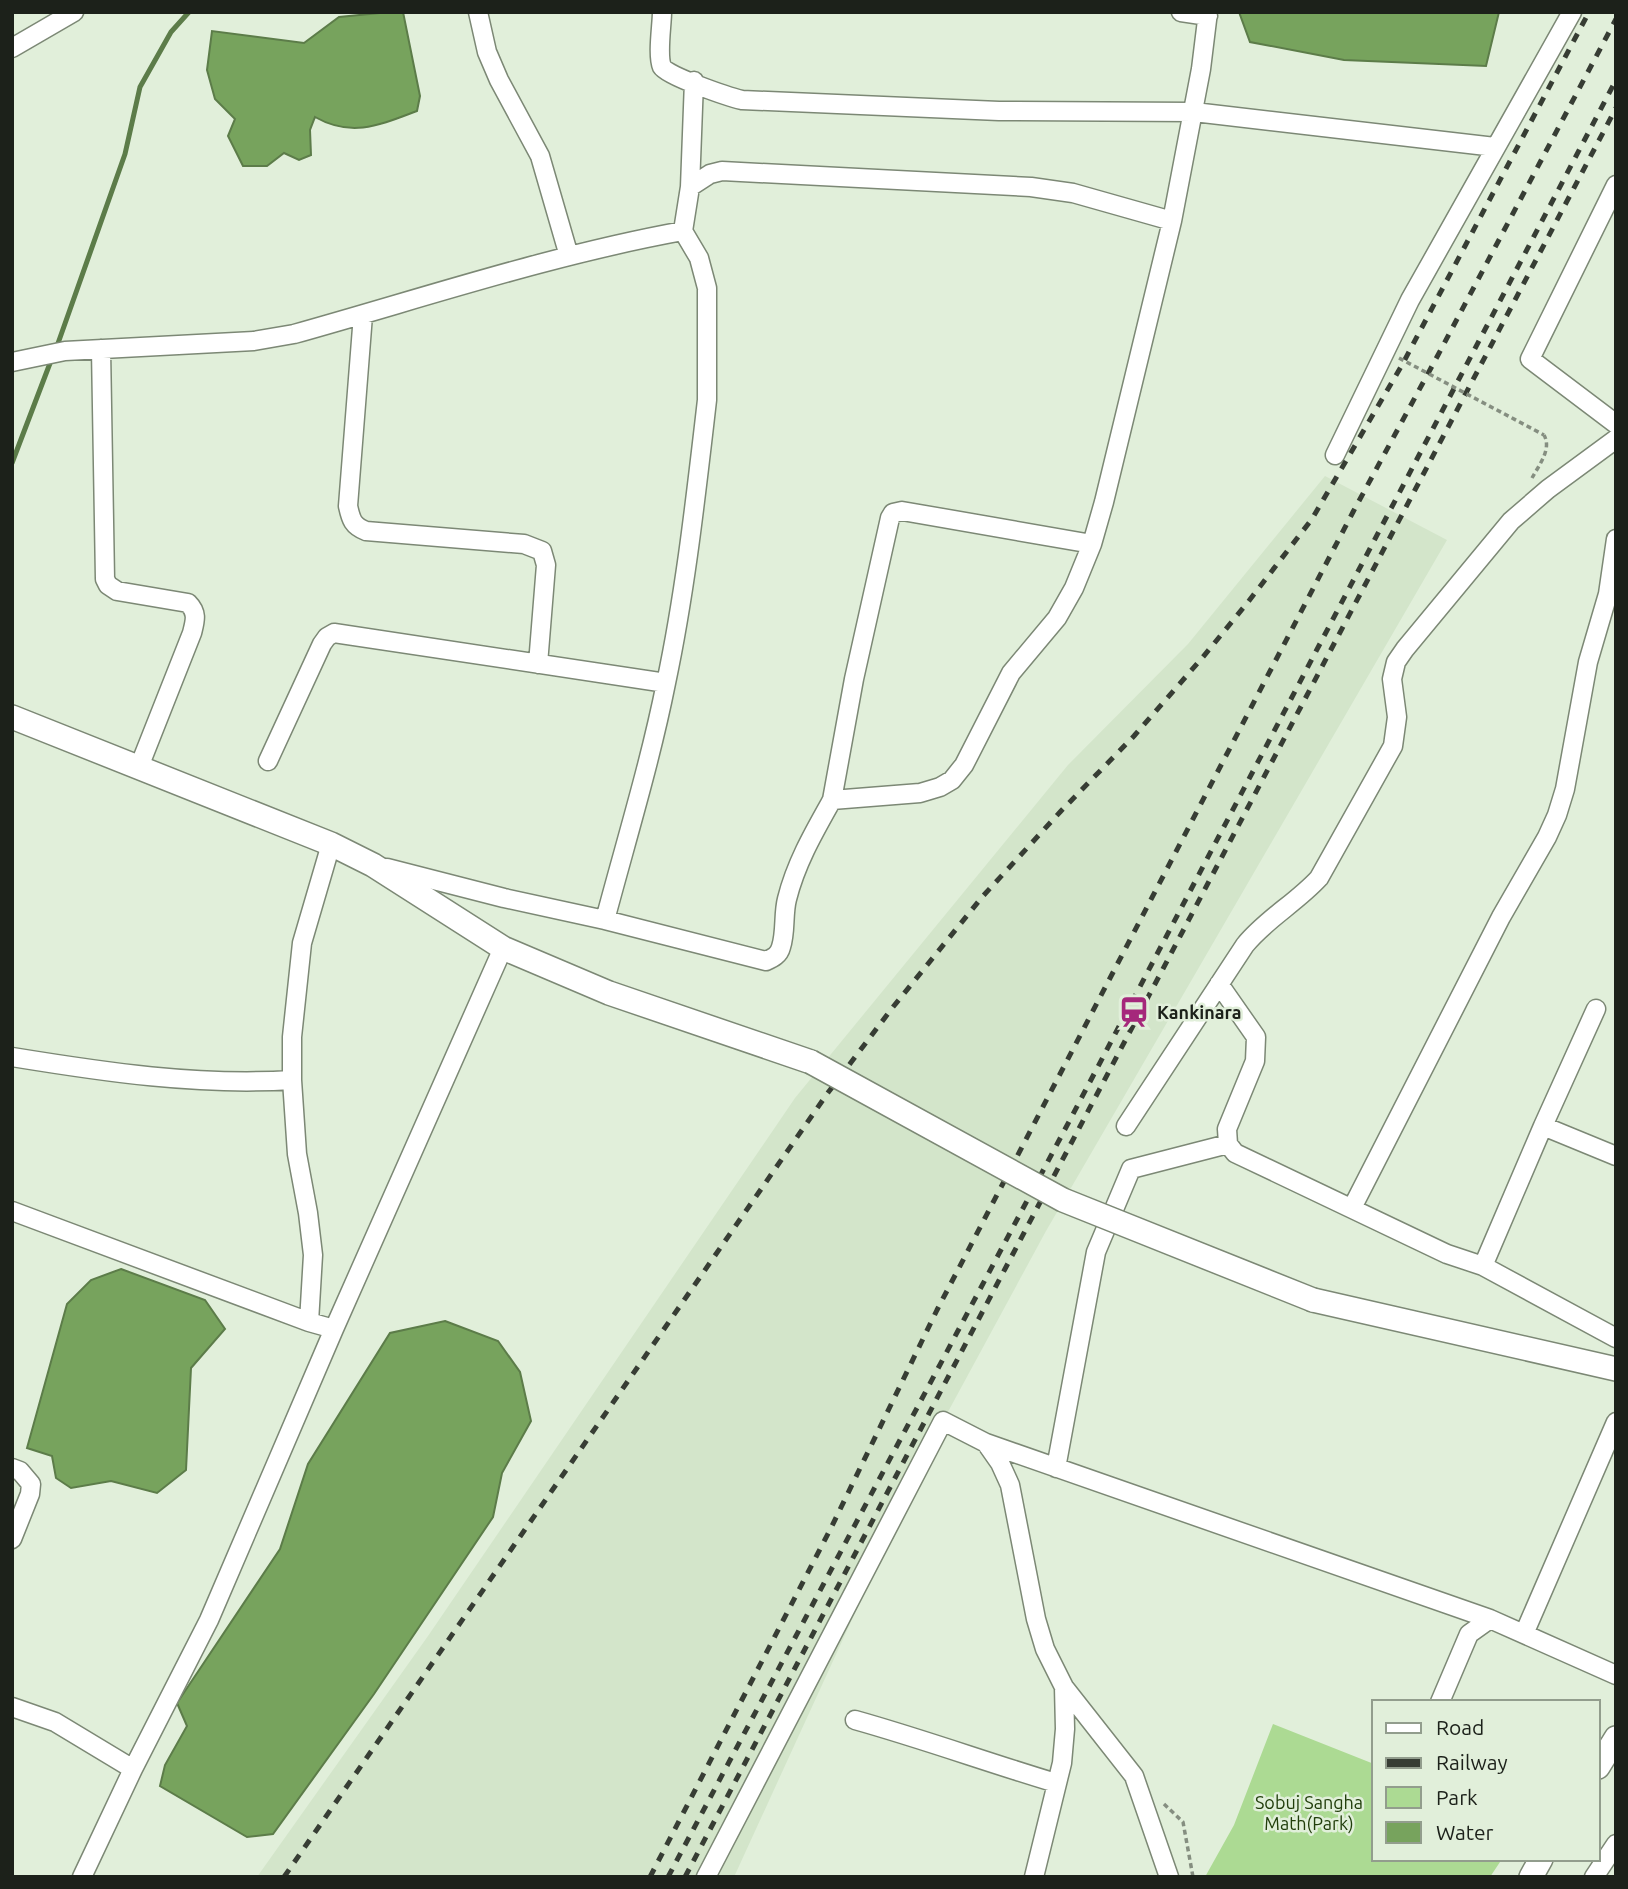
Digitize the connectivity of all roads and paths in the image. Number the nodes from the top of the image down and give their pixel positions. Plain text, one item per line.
1 (74, 12) edge
2 (478, 12) edge
3 (662, 12) edge
4 (1181, 12) edge
5 (1572, 12) edge
6 (1208, 14) edge
7 (12, 48) edge
8 (694, 81) junction
9 (1194, 112) junction
10 (1495, 147) junction
11 (1616, 185) edge
12 (690, 187) junction
13 (1172, 221) junction
14 (683, 230) junction
15 (569, 256) junction
16 (363, 315) junction
17 (101, 349) junction
18 (1399, 358) dead end
19 (12, 362) edge
20 (1616, 424) edge
21 (1544, 435) dead end
22 (1616, 439) edge
23 (1335, 455) dead end
24 (1616, 539) edge
25 (1092, 544) junction
26 (1612, 595) edge
27 (537, 664) junction
28 (666, 683) junction
29 (12, 717) edge
30 (268, 761) dead end
31 (139, 767) junction
32 (832, 800) junction
33 (331, 844) junction
34 (373, 865) junction
35 (605, 920) junction
36 (503, 948) junction
37 (1219, 984) junction
38 (1596, 1009) dead end
39 (12, 1057) edge
40 (292, 1080) junction
41 (1126, 1126) dead end
42 (1543, 1126) junction
43 (1228, 1144) junction
44 (1616, 1156) edge
45 (1352, 1208) junction
46 (12, 1210) edge
47 (1483, 1266) junction
48 (309, 1322) junction
49 (334, 1329) junction
50 (1616, 1338) edge
51 (1616, 1369) edge
52 (1616, 1422) edge
53 (986, 1443) junction
54 (12, 1468) edge
55 (1056, 1468) junction
56 (12, 1539) edge
57 (1490, 1619) junction
58 (1524, 1634) junction
59 (1616, 1675) edge
60 (1064, 1687) junction
61 (1441, 1700) edge
62 (12, 1707) edge
63 (855, 1720) dead end
64 (1616, 1738) edge
65 (1600, 1764) edge
66 (133, 1769) junction
67 (1056, 1783) junction
68 (1164, 1804) dead end
69 (1616, 1844) edge
70 (1540, 1861) edge
71 (1035, 1872) edge
72 (82, 1877) edge
73 (706, 1877) edge
74 (1169, 1877) edge
75 (1193, 1877) edge
76 (1531, 1877) edge
77 (1594, 1877) edge

1 - 7 street
2 - 15 street
3 - 8 street
4 - 6 street
5 - 10 street
6 - 9 street
8 - 9 street
8 - 12 street
9 - 10 street
9 - 13 street
10 - 23 street
11 - 20 street
12 - 13 street
12 - 14 street
13 - 25 street
14 - 15 street
14 - 28 street
15 - 16 street
16 - 17 street
16 - 27 street
17 - 19 street
17 - 31 street
18 - 21 path, bridge
22 - 37 street
24 - 26 street
25 - 32 street
25 - 32 street
26 - 45 street
27 - 28 street
27 - 30 street
28 - 35 street
29 - 31 main road
31 - 33 main road
32 - 35 street
33 - 34 main road
33 - 40 street
34 - 35 street
34 - 36 main road
36 - 49 street
36 - 51 main road, bridge
37 - 41 street
37 - 43 street
38 - 42 street
39 - 40 street
40 - 48 street
42 - 44 street
42 - 47 street
43 - 45 street
43 - 55 street
45 - 47 street
46 - 48 street
47 - 50 street
48 - 49 street
49 - 66 street
52 - 58 street
53 - 55 street
53 - 60 street
53 - 73 street
54 - 56 street
55 - 57 street
57 - 58 street
57 - 61 street
58 - 59 street
60 - 67 street
60 - 74 street
62 - 66 street
63 - 67 street
64 - 65 main road
66 - 72 street
67 - 71 street
68 - 75 path
69 - 77 street
70 - 76 main road

